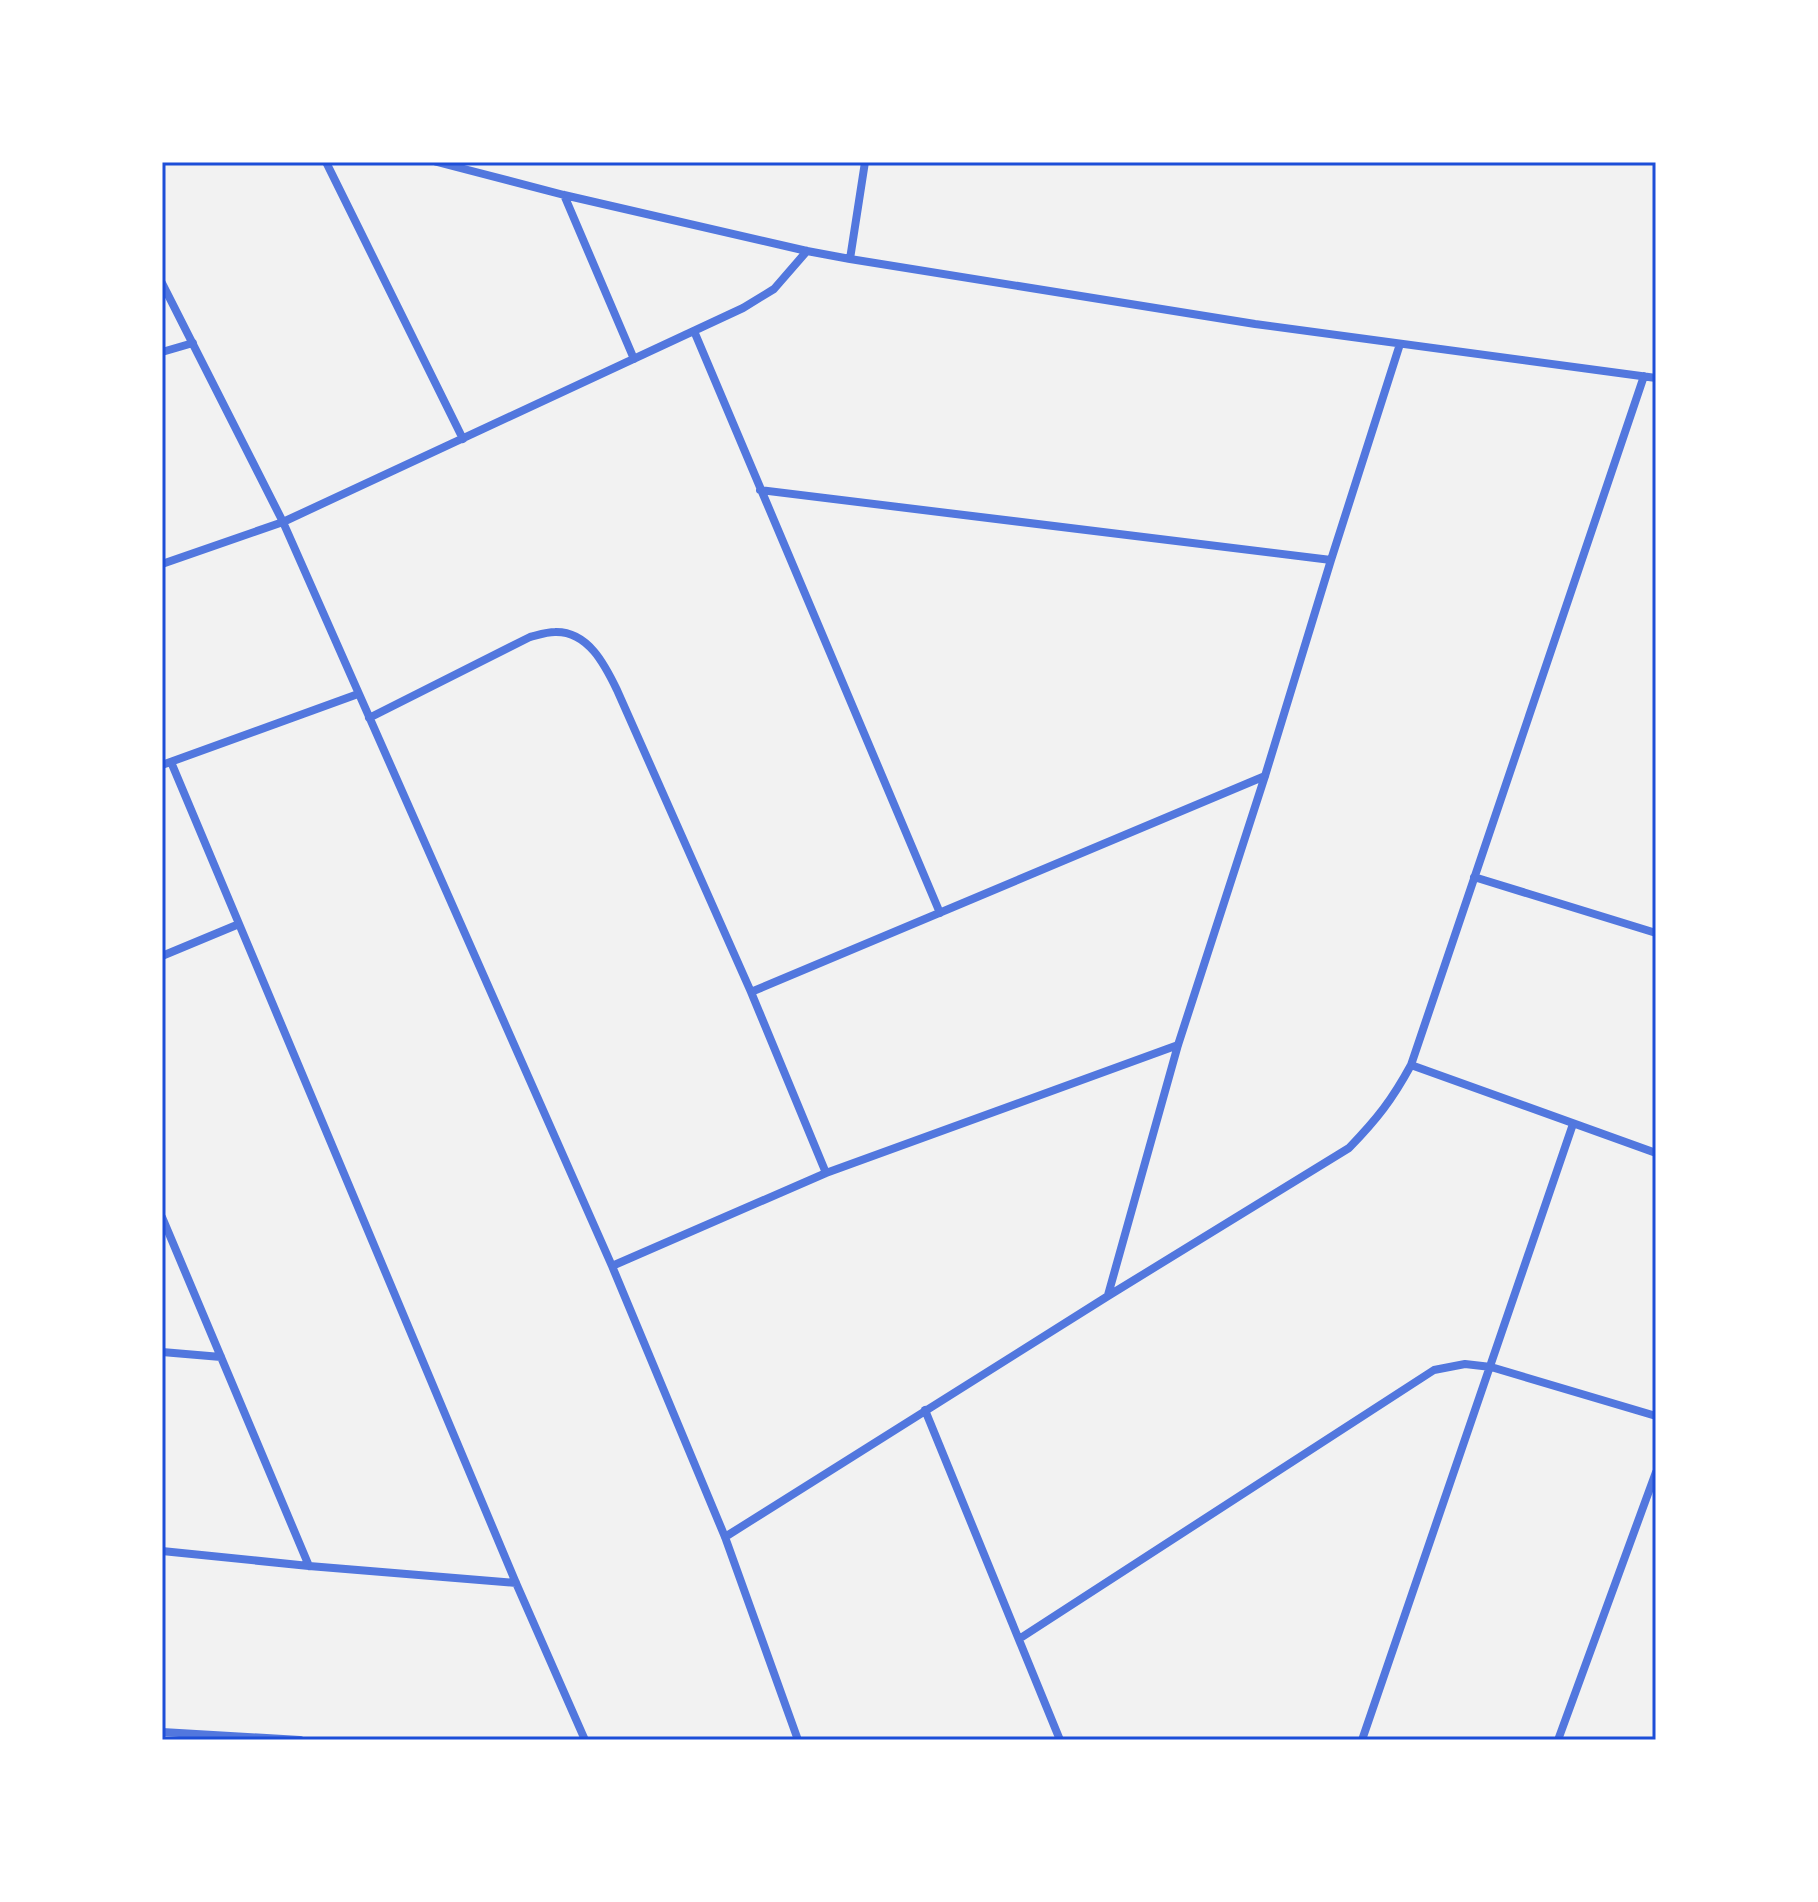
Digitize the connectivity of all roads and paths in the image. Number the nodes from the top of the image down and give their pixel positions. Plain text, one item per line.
1 (326, 162) edge
2 (437, 162) edge
3 (865, 162) edge
4 (564, 195) junction
5 (807, 251) junction
6 (850, 259) junction
7 (162, 283) edge
8 (694, 331) junction
9 (193, 343) junction
10 (1400, 344) junction
11 (162, 352) edge
12 (634, 359) junction
13 (1644, 376) junction
14 (1656, 378) edge
15 (463, 439) junction
16 (760, 490) junction
17 (283, 522) junction
18 (1331, 560) junction
19 (162, 564) edge
20 (358, 694) junction
21 (369, 718) junction
22 (167, 764) edge
23 (1265, 776) junction
24 (1474, 877) junction
25 (940, 913) junction
26 (239, 924) junction
27 (1656, 933) edge
28 (162, 956) edge
29 (751, 992) junction
30 (1178, 1045) junction
31 (1411, 1065) junction
32 (1573, 1124) junction
33 (1656, 1153) edge
34 (826, 1173) junction
35 (162, 1217) edge
36 (612, 1266) junction
37 (1108, 1296) junction
38 (162, 1352) edge
39 (221, 1357) junction
40 (1491, 1367) junction
41 (925, 1410) junction
42 (1656, 1416) edge
43 (1656, 1472) edge
44 (725, 1537) junction
45 (162, 1551) edge
46 (309, 1566) junction
47 (516, 1583) junction
48 (1019, 1639) junction
49 (162, 1732) edge
50 (182, 1736) edge
51 (300, 1740) edge
52 (585, 1740) edge
53 (798, 1740) edge
54 (1060, 1740) edge
55 (1362, 1740) edge
56 (1558, 1740) edge

1 - 15 street
2 - 4 street
3 - 6 street
4 - 5 street
4 - 12 street
5 - 6 street
5 - 8 street
6 - 10 street
7 - 9 street
8 - 12 street
8 - 16 street
9 - 11 street
9 - 17 street
10 - 13 street
10 - 18 street
12 - 15 street
13 - 14 street
13 - 24 street
15 - 17 street
16 - 18 street
16 - 25 street
17 - 19 street
17 - 20 street
18 - 23 street
20 - 21 street
20 - 22 street
21 - 29 street
21 - 36 street
22 - 26 street
23 - 25 street
23 - 30 street
24 - 27 street
24 - 31 street
25 - 29 street
26 - 28 street
26 - 47 street
29 - 34 street
30 - 34 street
30 - 37 street
31 - 32 street
31 - 37 street
32 - 33 street
32 - 40 street
34 - 36 street
35 - 39 street
36 - 44 street
37 - 41 street
38 - 39 street
39 - 46 street
40 - 42 street
40 - 48 street
40 - 55 street
41 - 44 street
41 - 48 street
43 - 56 street
44 - 53 street
45 - 46 street
46 - 47 street
47 - 52 street
48 - 54 street
49 - 50 street
50 - 51 street

